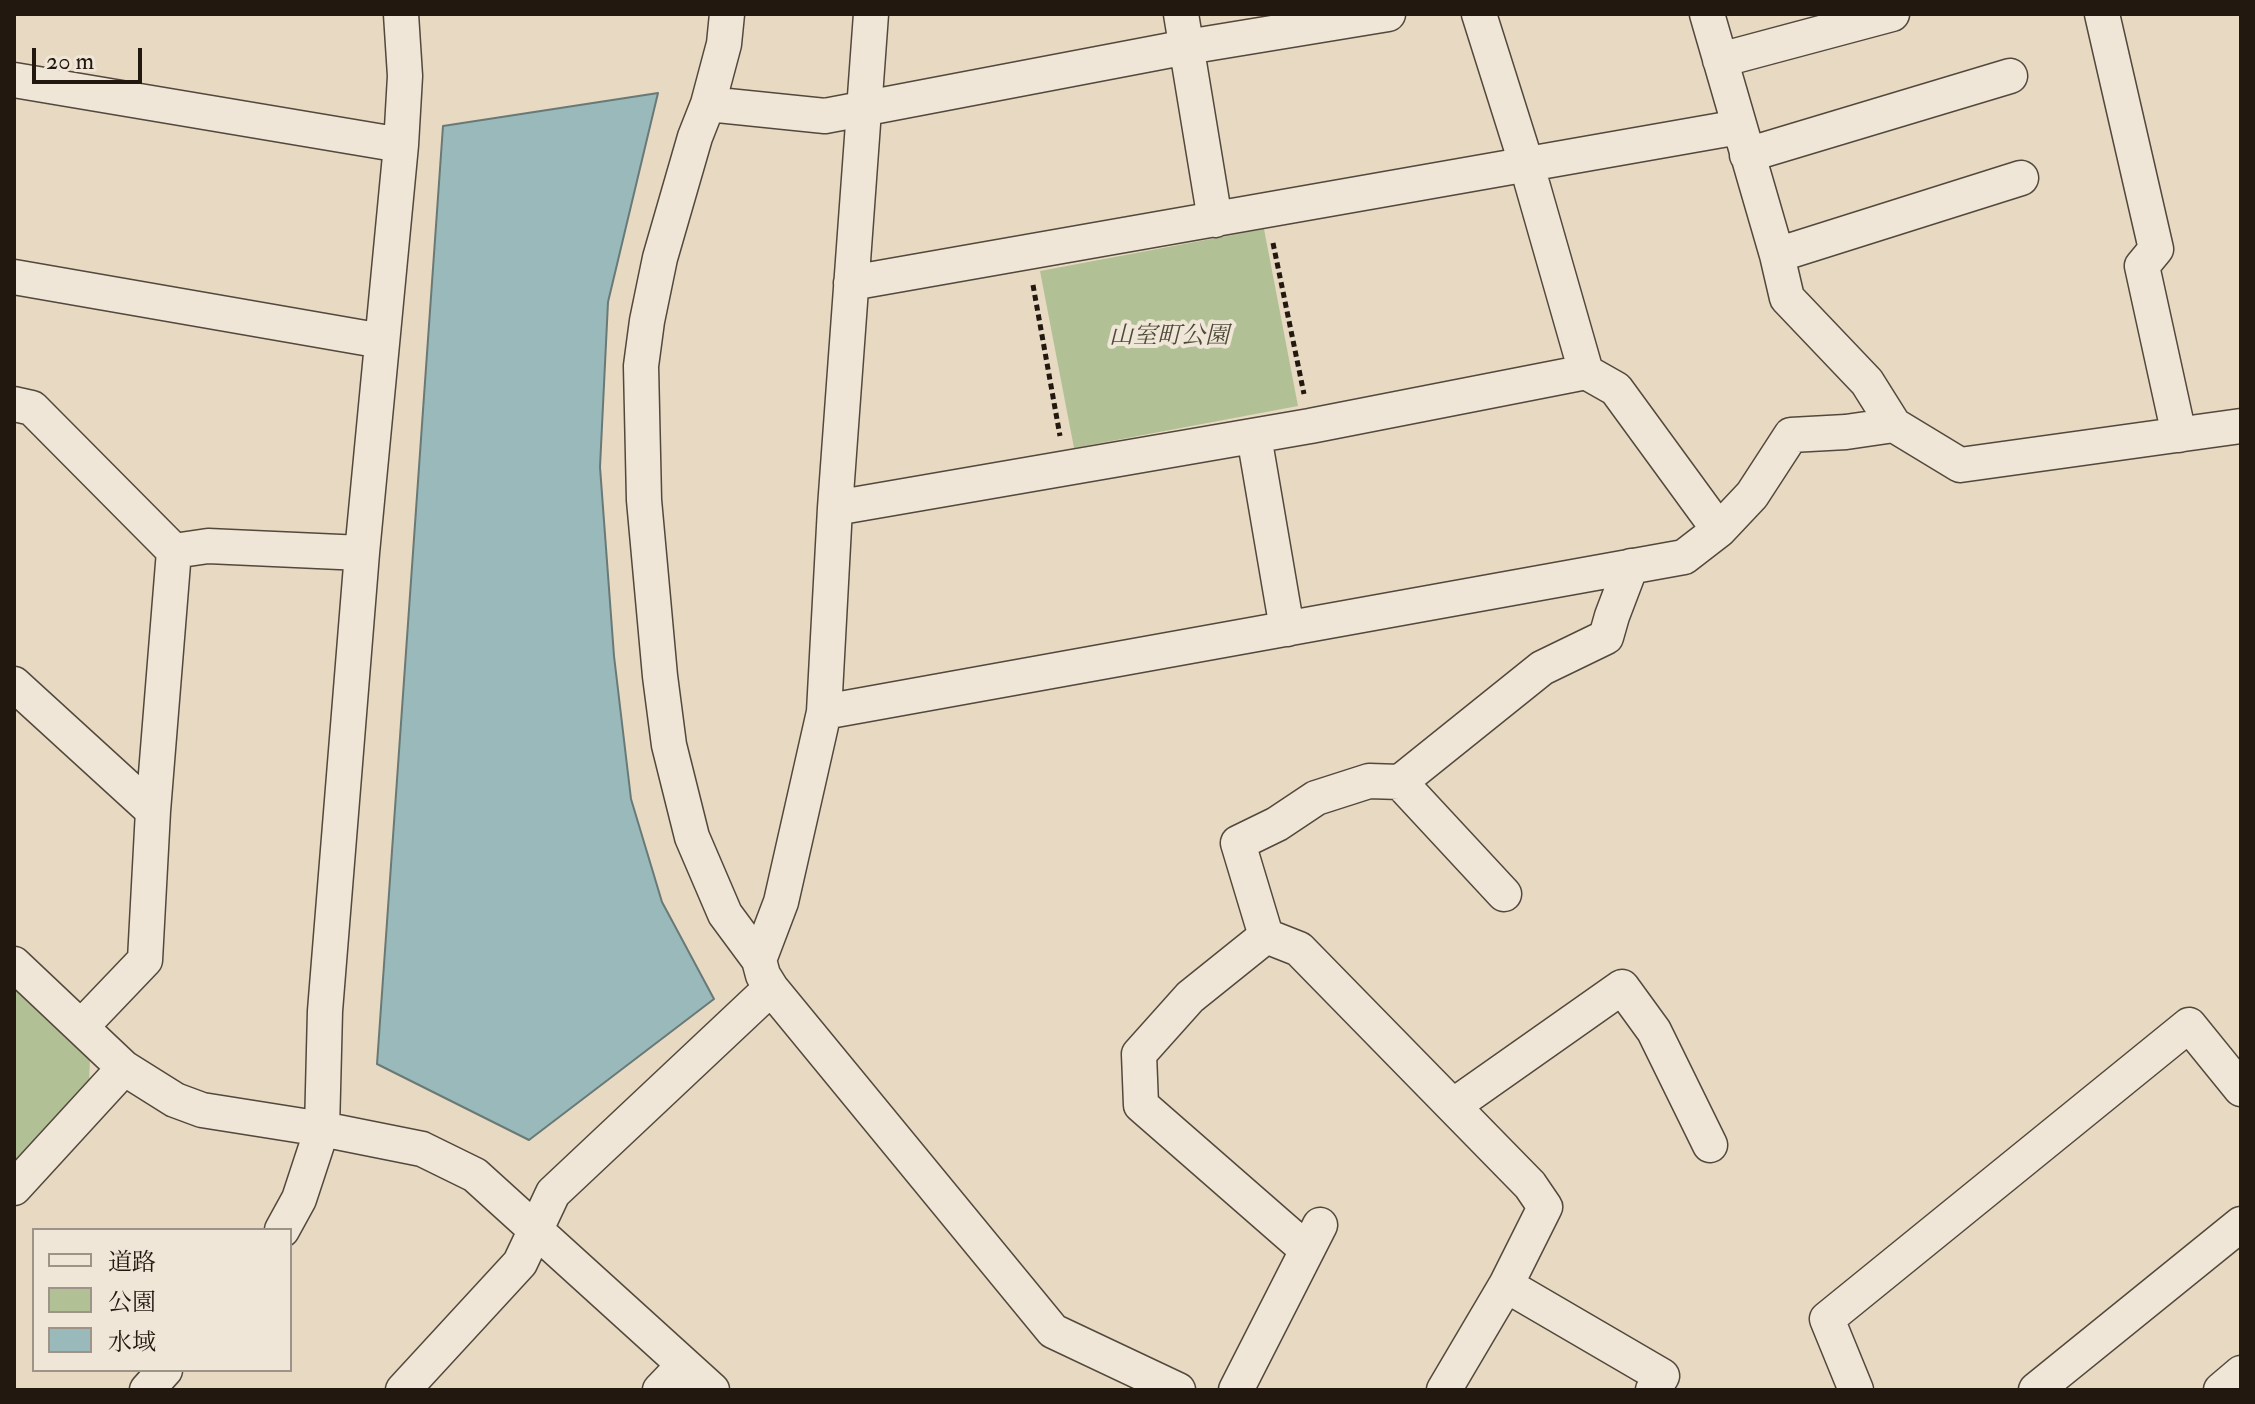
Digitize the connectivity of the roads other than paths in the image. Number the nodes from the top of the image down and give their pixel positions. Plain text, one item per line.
1 (401, 14) edge
2 (727, 14) edge
3 (871, 14) edge
4 (1388, 14) edge
5 (1479, 14) edge
6 (1707, 14) edge
7 (1892, 14) edge
8 (2102, 14) edge
9 (1184, 30) edge
10 (1720, 60) junction
11 (2010, 76) dead end
12 (14, 80) edge
13 (708, 104) junction
14 (864, 108) junction
15 (1743, 141) junction
16 (401, 145) junction
17 (1527, 166) junction
18 (2021, 178) dead end
19 (1215, 220) junction
20 (1777, 255) junction
21 (14, 277) edge
22 (851, 283) junction
23 (382, 341) junction
24 (1586, 372) junction
25 (14, 404) edge
26 (1894, 425) junction
27 (2241, 426) edge
28 (2179, 435) junction
29 (1254, 436) junction
30 (835, 508) junction
31 (1719, 530) junction
32 (174, 551) junction
33 (362, 553) junction
34 (1631, 566) junction
35 (1287, 629) junction
36 (14, 684) edge
37 (824, 712) junction
38 (1400, 782) junction
39 (153, 811) junction
40 (1504, 894) dead end
41 (1266, 936) junction
42 (14, 964) edge
43 (765, 974) junction
44 (81, 1027) junction
45 (124, 1068) junction
46 (2241, 1089) edge
47 (1453, 1106) junction
48 (322, 1129) junction
49 (1710, 1145) dead end
50 (14, 1188) edge
51 (2241, 1224) edge
52 (283, 1228) edge
53 (535, 1229) junction
54 (1506, 1285) junction
55 (684, 1365) junction
56 (163, 1372) edge
57 (2241, 1373) edge
58 (147, 1390) edge
59 (403, 1390) edge
60 (660, 1390) edge
61 (712, 1390) edge
62 (1178, 1390) edge
63 (1236, 1390) edge
64 (1444, 1390) edge
65 (1653, 1390) edge
66 (1856, 1390) edge
67 (2036, 1390) edge
68 (2221, 1390) edge

1 - 16 street
2 - 13 street
3 - 14 street
4 - 9 street
5 - 17 street
6 - 10 street
7 - 10 street
8 - 28 street
9 - 14 street
9 - 19 street
10 - 15 street
11 - 15 street
12 - 16 street
13 - 14 street
13 - 43 street
14 - 22 street
15 - 17 street
15 - 20 street
16 - 23 street
17 - 19 street
17 - 24 street
18 - 20 street
19 - 22 street
20 - 26 street
21 - 23 street
22 - 30 street
23 - 33 street
24 - 29 street
24 - 31 street
25 - 32 street
26 - 28 street
26 - 31 street
27 - 28 street
29 - 30 street
29 - 35 street
30 - 37 street
31 - 34 street
32 - 33 street
32 - 39 street
33 - 48 street
34 - 35 street
34 - 38 street
35 - 37 street
36 - 39 street
37 - 43 street
38 - 40 street
38 - 41 street
39 - 44 street
41 - 47 street
41 - 63 street
42 - 44 street
43 - 53 street
43 - 62 street
44 - 45 street
45 - 48 street
45 - 50 street
46 - 66 street
47 - 49 street
47 - 54 street
48 - 52 street
48 - 53 street
51 - 67 street
53 - 55 street
53 - 59 street
54 - 64 street
54 - 65 street
55 - 60 street
55 - 61 street
56 - 58 street
57 - 68 street

